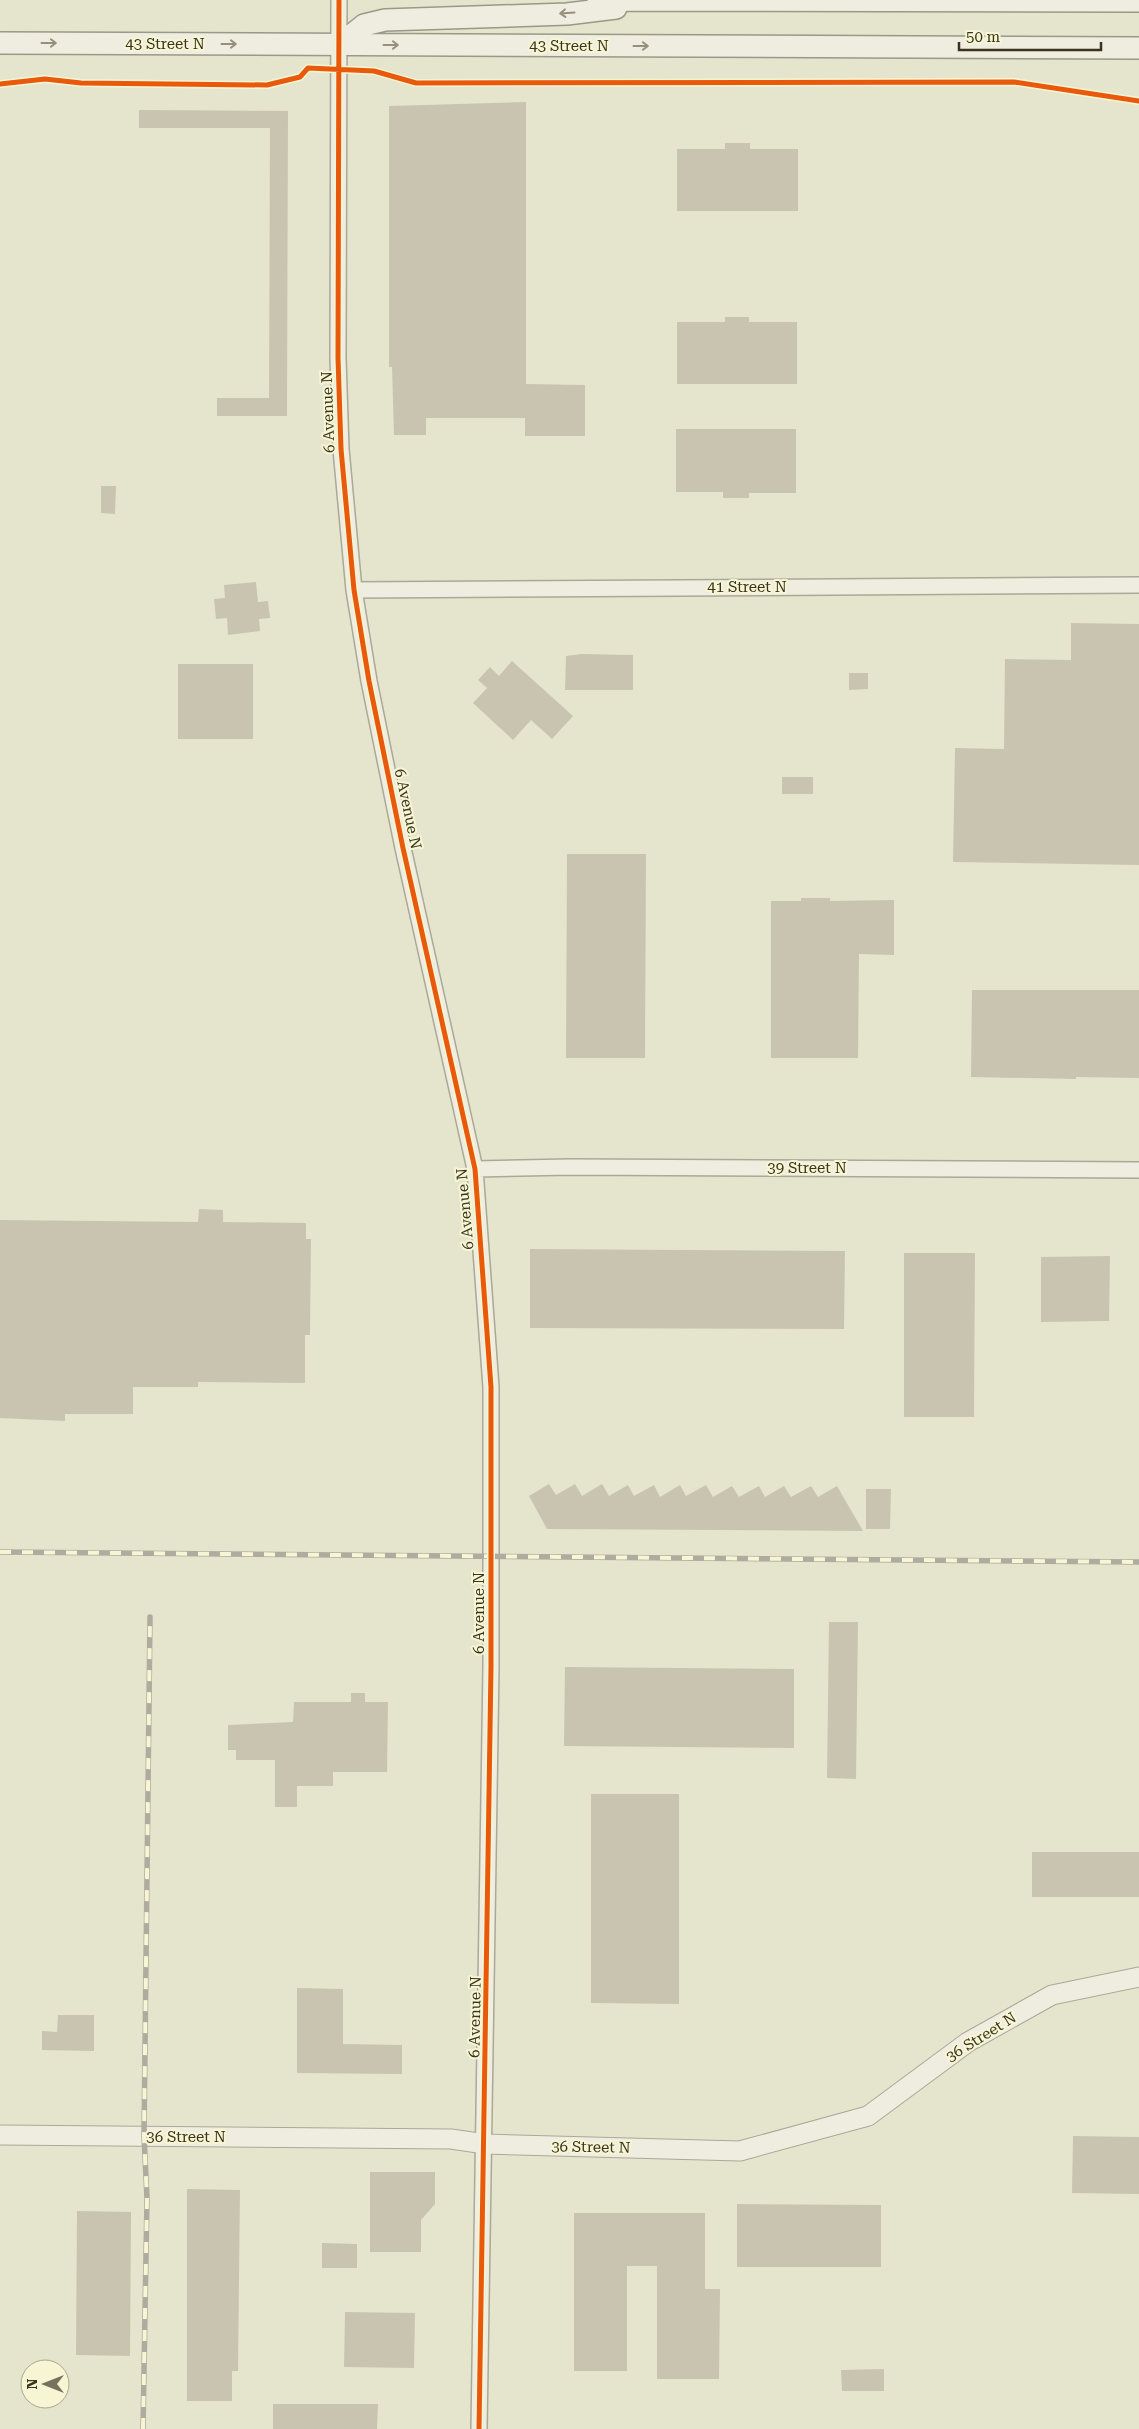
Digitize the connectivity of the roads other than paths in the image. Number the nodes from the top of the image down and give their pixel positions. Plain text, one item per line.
1 (339, 0) edge
2 (598, 0) edge
3 (686, 1) edge
4 (1139, 1) edge
5 (0, 43) edge
6 (339, 45) junction
7 (1139, 48) edge
8 (1139, 585) edge
9 (354, 590) junction
10 (475, 1169) junction
11 (1139, 1170) edge
12 (1139, 1977) edge
13 (0, 2135) edge
14 (485, 2144) junction
15 (479, 2429) edge

1 - 6 street, 6 Avenue N
2 - 3 main road
3 - 4 main road
3 -> 6 main road
5 -> 6 main road, 43 Street N
6 -> 7 main road, 43 Street N
6 - 9 street, 6 Avenue N
8 - 9 street, 41 Street N
9 - 10 street, 6 Avenue N
10 - 11 street, 39 Street N
10 - 14 street, 6 Avenue N
12 - 14 street, 36 Street N
13 - 14 street, 36 Street N
14 - 15 street, 6 Avenue N

